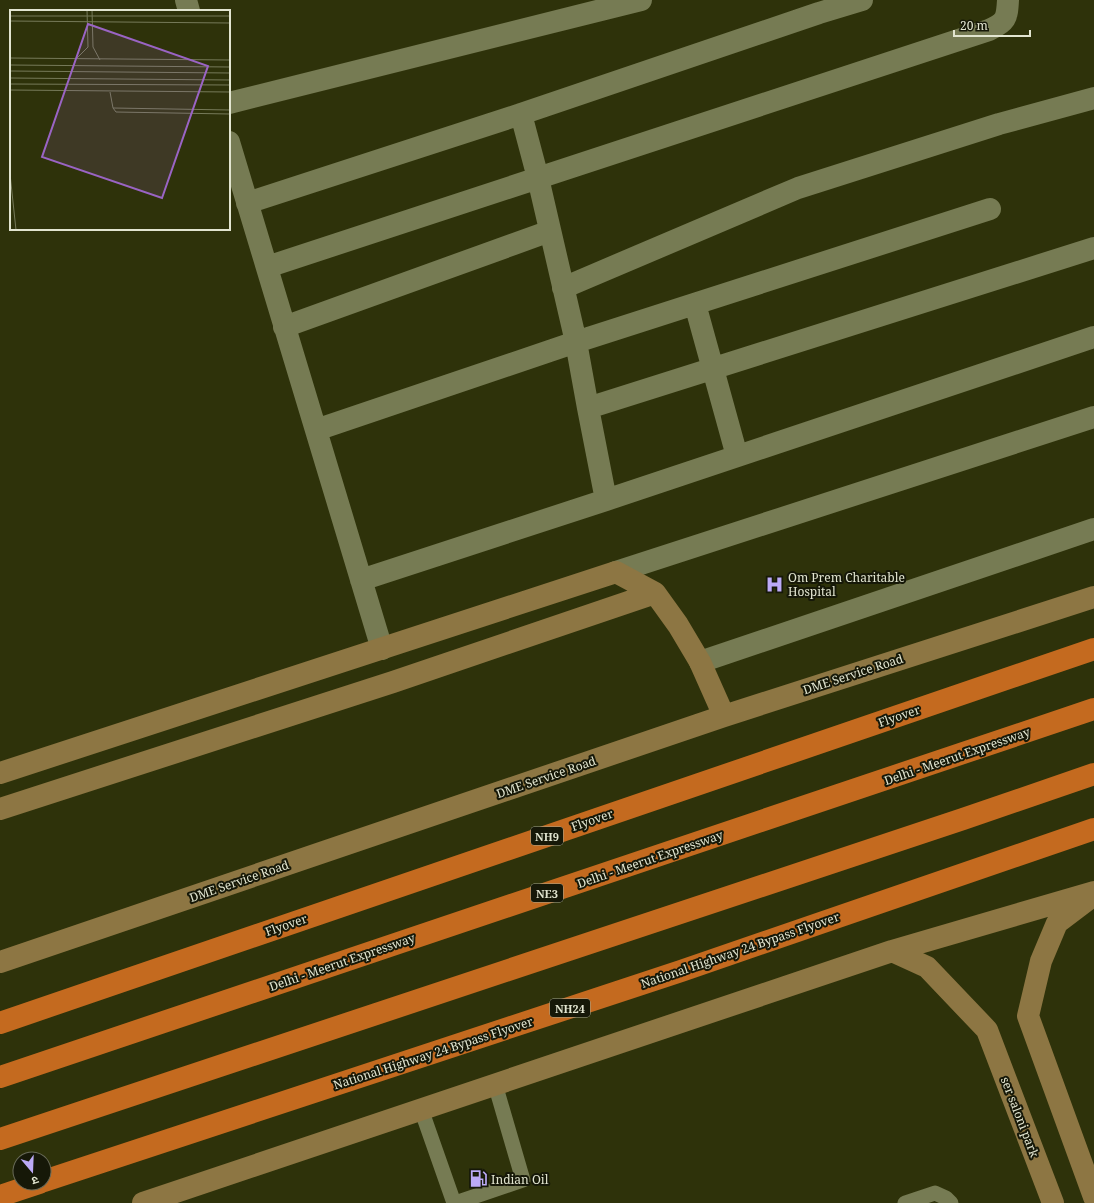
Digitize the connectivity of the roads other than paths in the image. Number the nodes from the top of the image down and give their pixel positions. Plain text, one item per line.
1 (186, 0) edge
2 (641, 0) edge
3 (862, 0) edge
4 (1008, 0) edge
5 (189, 10) edge
6 (1094, 98) edge
7 (230, 103) edge
8 (521, 114) junction
9 (230, 145) edge
10 (538, 178) junction
11 (247, 203) junction
12 (990, 209) dead end
13 (550, 231) junction
14 (1094, 248) edge
15 (267, 267) junction
16 (563, 288) junction
17 (695, 304) junction
18 (284, 327) junction
19 (1094, 337) edge
20 (576, 342) junction
21 (713, 368) junction
22 (588, 408) junction
23 (1094, 417) edge
24 (316, 430) junction
25 (737, 456) junction
26 (606, 500) junction
27 (1094, 529) edge
28 (616, 572) junction
29 (361, 580) junction
30 (655, 593) junction
31 (1094, 597) edge
32 (382, 649) junction
33 (1094, 649) edge
34 (700, 662) junction
35 (258, 688) junction
36 (1094, 709) edge
37 (724, 716) junction
38 (271, 721) junction
39 (0, 772) edge
40 (1094, 774) edge
41 (0, 809) edge
42 (1094, 829) edge
43 (1094, 894) edge
44 (892, 950) junction
45 (0, 962) edge
46 (0, 1023) edge
47 (0, 1077) edge
48 (495, 1084) junction
49 (421, 1109) junction
50 (0, 1139) edge
51 (52, 1178) edge
52 (15, 1191) edge
53 (0, 1196) edge
54 (1094, 1196) edge
55 (143, 1203) edge
56 (454, 1203) edge
57 (905, 1203) edge
58 (951, 1203) edge
59 (1053, 1203) edge

1 - 5 street
2 - 7 street
3 - 8 street
4 - 10 street
6 - 16 street
8 - 10 street
8 - 11 street
9 - 11 street
10 - 13 street
10 - 15 street
11 - 15 street
12 - 17 street
13 - 16 street
13 - 18 street
14 - 21 street
15 - 18 street
16 - 20 street
17 - 20 street
17 - 21 street
18 - 24 street
19 - 25 street
20 - 22 street
20 - 24 street
21 - 22 street
21 - 25 street
22 - 26 street
23 - 28 street
24 - 29 street
25 - 26 street
26 - 29 street
27 - 34 street
28 - 30 street
28 - 32 street
29 - 32 street
30 - 34 street
30 - 38 street
31 - 37 street, DME Service Road
32 - 35 street
33 - 46 highway, Flyover / NH9
34 - 37 street
35 - 38 street
35 - 39 street
36 - 47 highway, Delhi - Meerut Expressway / NE3
37 - 45 street, DME Service Road
38 - 41 street
40 - 50 highway
42 - 51 highway, National Highway 24 Bypass Flyover / NH24
43 - 44 street
43 - 54 street
44 - 48 street
44 - 59 street, ser saloni park
48 - 49 street
48 - 56 lane
49 - 55 street
49 - 56 lane
52 - 53 highway
57 - 58 lane

